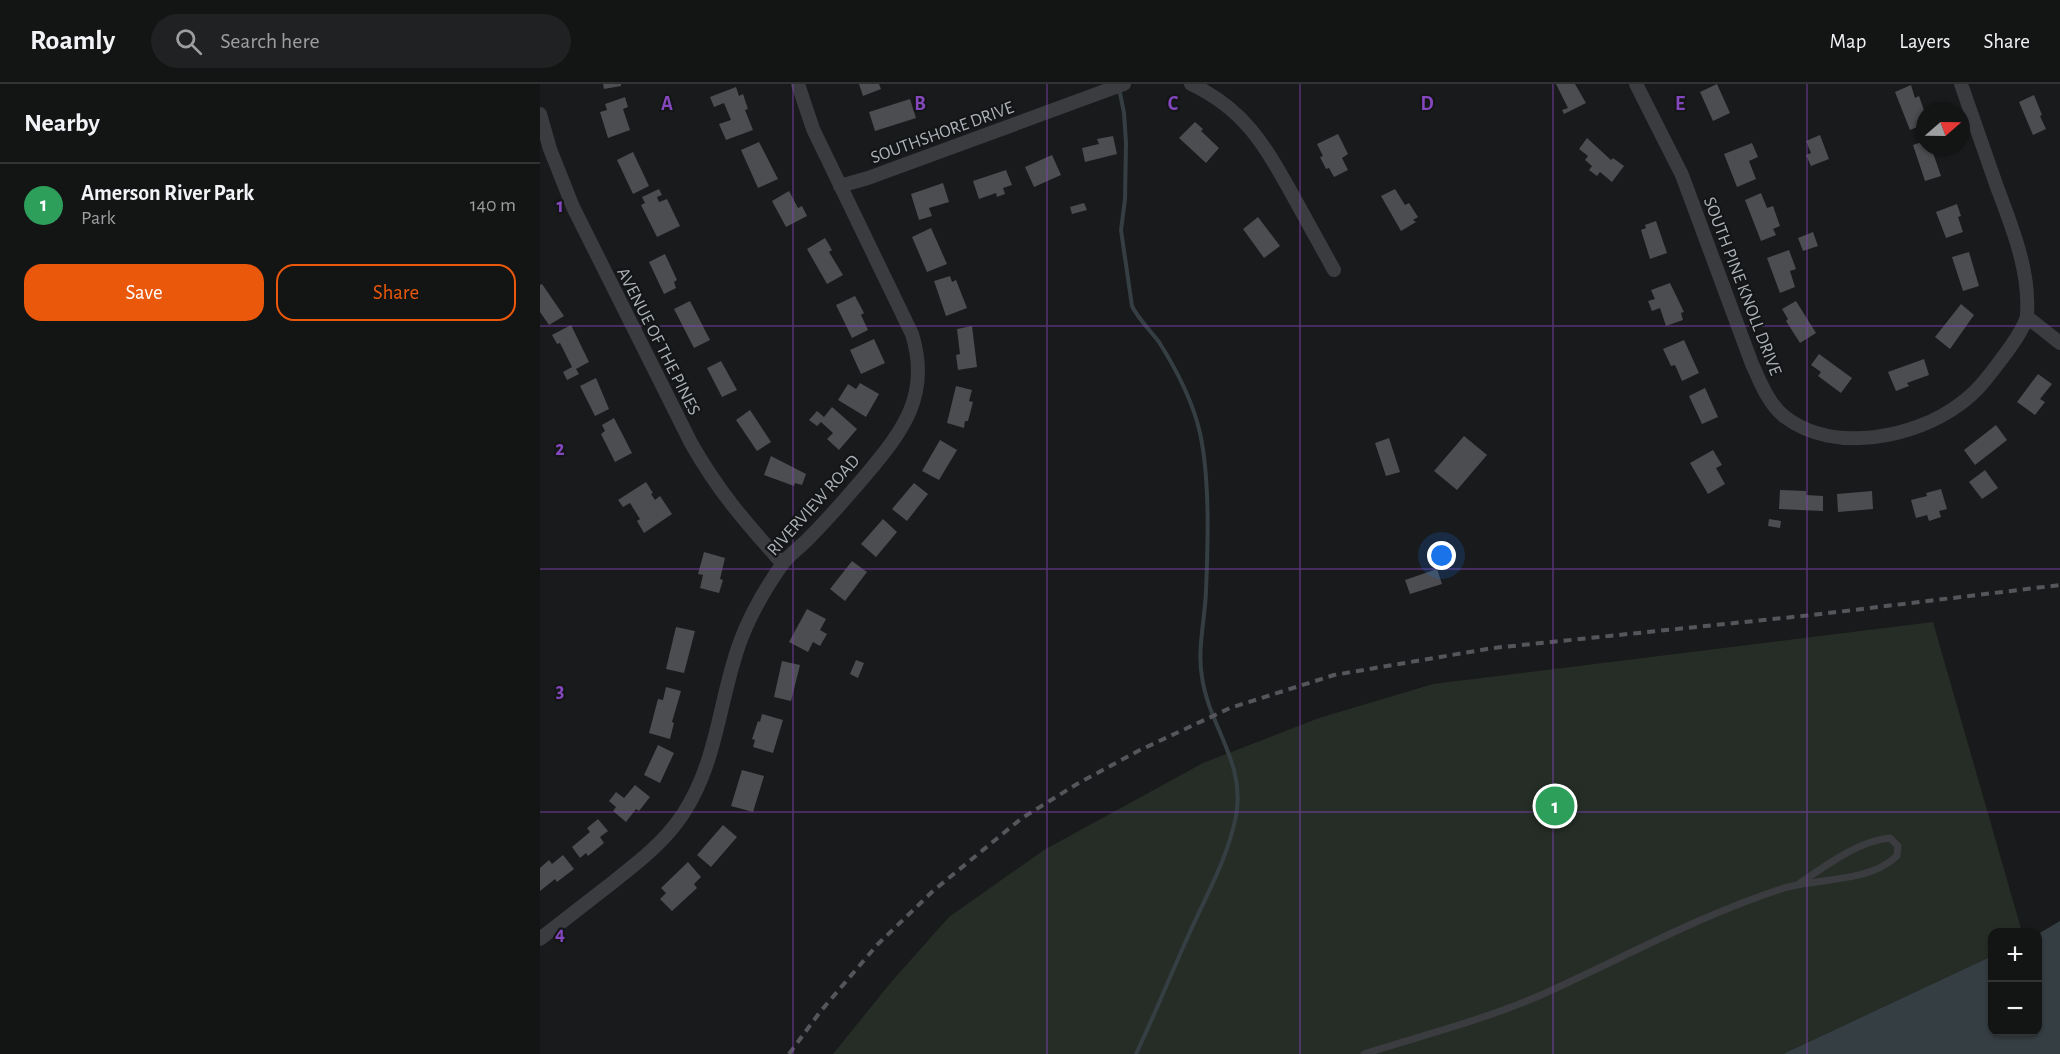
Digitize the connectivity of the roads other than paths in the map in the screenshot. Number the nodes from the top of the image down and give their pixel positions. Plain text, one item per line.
1 (798, 84) edge
2 (1124, 84) edge
3 (1191, 84) edge
4 (1636, 84) edge
5 (1961, 84) edge
6 (540, 114) edge
7 (840, 186) junction
8 (1334, 270) dead end
9 (2027, 317) junction
10 (2060, 344) edge
11 (782, 563) junction
12 (1800, 883) junction
13 (540, 939) edge
14 (1364, 1054) edge

1 - 7 street, RIVERVIEW ROAD
2 - 7 street, SOUTHSHORE DRIVE
3 - 8 street
4 - 9 street, SOUTH PINE KNOLL DRIVE
5 - 9 street
6 - 11 street, AVENUE OF THE PINES
7 - 11 street, RIVERVIEW ROAD
9 - 10 street
11 - 13 street, RIVERVIEW ROAD
12 - 12 lane
12 - 14 lane

